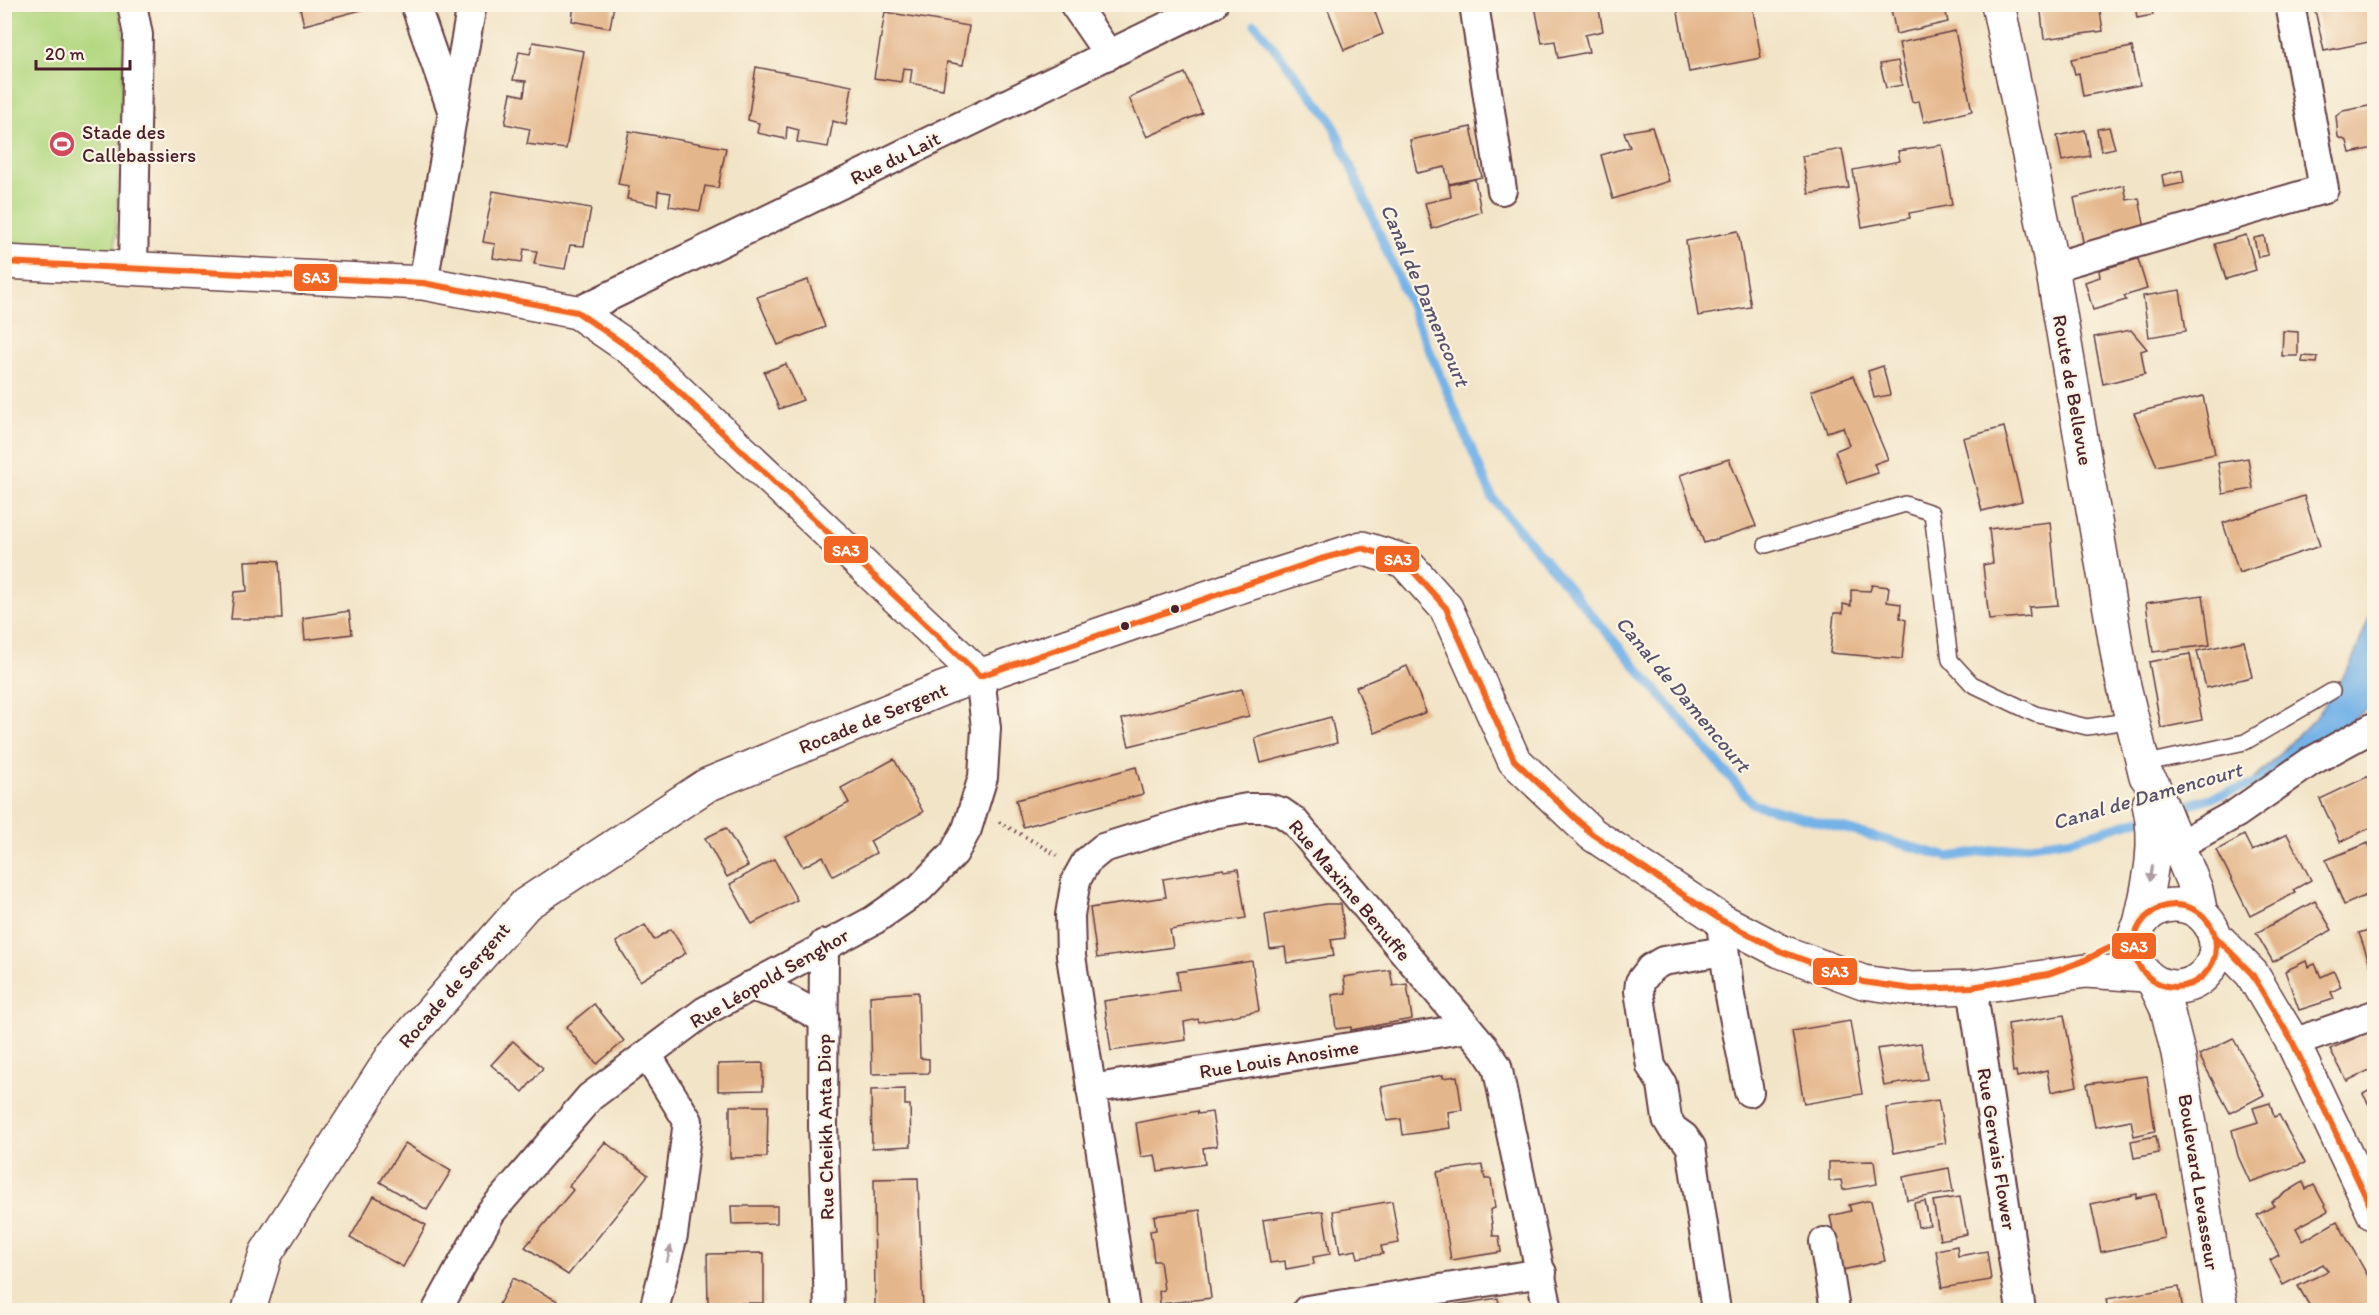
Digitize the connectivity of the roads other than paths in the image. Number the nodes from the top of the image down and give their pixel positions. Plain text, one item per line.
1 (132, 4) edge
2 (415, 4) edge
3 (472, 4) edge
4 (1074, 4) edge
5 (1213, 4) edge
6 (1474, 4) edge
7 (1998, 4) edge
8 (2290, 4) edge
9 (1109, 55) junction
10 (454, 116) junction
11 (1502, 190) dead end
12 (4, 262) edge
13 (133, 267) junction
14 (2052, 267) junction
15 (423, 283) junction
16 (577, 312) junction
17 (1766, 545) dead end
18 (980, 676) junction
19 (2331, 691) dead end
20 (2133, 720) junction
21 (2374, 727) edge
22 (2147, 778) junction
23 (2158, 818) junction
24 (2177, 846) junction
25 (2208, 924) junction
26 (2138, 930) junction
27 (1723, 935) junction
28 (824, 944) junction
29 (2048, 974) junction
30 (2201, 978) junction
31 (2150, 979) junction
32 (750, 986) junction
33 (1972, 987) junction
34 (2374, 1015) edge
35 (824, 1018) junction
36 (1468, 1028) junction
37 (2293, 1043) junction
38 (2178, 1053) junction
39 (647, 1055) junction
40 (1091, 1089) junction
41 (1749, 1092) dead end
42 (2374, 1214) edge
43 (1824, 1242) dead end
44 (1542, 1273) junction
45 (249, 1311) edge
46 (437, 1311) edge
47 (654, 1311) edge
48 (829, 1311) edge
49 (1125, 1311) edge
50 (1307, 1311) edge
51 (1548, 1311) edge
52 (1716, 1311) edge
53 (1835, 1311) edge
54 (2021, 1311) edge
55 (2221, 1311) edge

1 - 13 street
2 - 10 street
3 - 10 street
4 - 9 street
5 - 9 street, Rue du Lait
6 - 11 street
7 - 14 main road, Route de Bellevue
8 - 14 street
9 - 16 street, Rue du Lait
10 - 15 street
12 - 13 main road
13 - 15 main road
14 - 20 main road, Route de Bellevue
15 - 16 main road
16 - 18 main road
17 - 20 lane
18 - 27 main road, Rocade de Sergent
18 - 28 street, Rue Léopold Senghor
18 - 45 main road, Rocade de Sergent
19 - 22 lane
20 - 22 main road, Route de Bellevue
21 - 24 street
22 - 23 main road, Route de Bellevue
23 - 24 main road, Route de Bellevue
23 -> 26 main road, Route de Bellevue
24 - 25 main road, Route de Bellevue
25 - 26 main road
25 - 30 main road
25 - 37 main road
26 - 29 main road, Rocade de Sergent
26 - 31 main road
27 - 33 main road, Rocade de Sergent
27 - 41 street
27 - 52 street
28 - 32 street, Rue Léopold Senghor
28 - 35 street, Rue Cheikh Anta Diop
29 - 31 main road, Rocade de Sergent
29 - 33 main road, Rocade de Sergent
30 - 31 main road
30 - 38 main road, Boulevard Levasseur
31 - 38 main road, Boulevard Levasseur
32 - 35 street
32 - 39 street, Rue Léopold Senghor
33 - 54 street, Rue Gervais Flower
34 - 37 street
35 - 48 street, Rue Cheikh Anta Diop
36 - 40 street, Rue Louis Anosime
36 - 40 street, Rue Maxime Benuffe
36 - 44 street, Rue Maxime Benuffe
37 - 42 main road
38 - 55 main road, Boulevard Levasseur
39 - 46 street, Rue Léopold Senghor
47 -> 39 street
40 - 49 street, Rue Maxime Benuffe
43 - 53 street
44 - 50 street
44 - 51 street, Rue Maxime Benuffe

